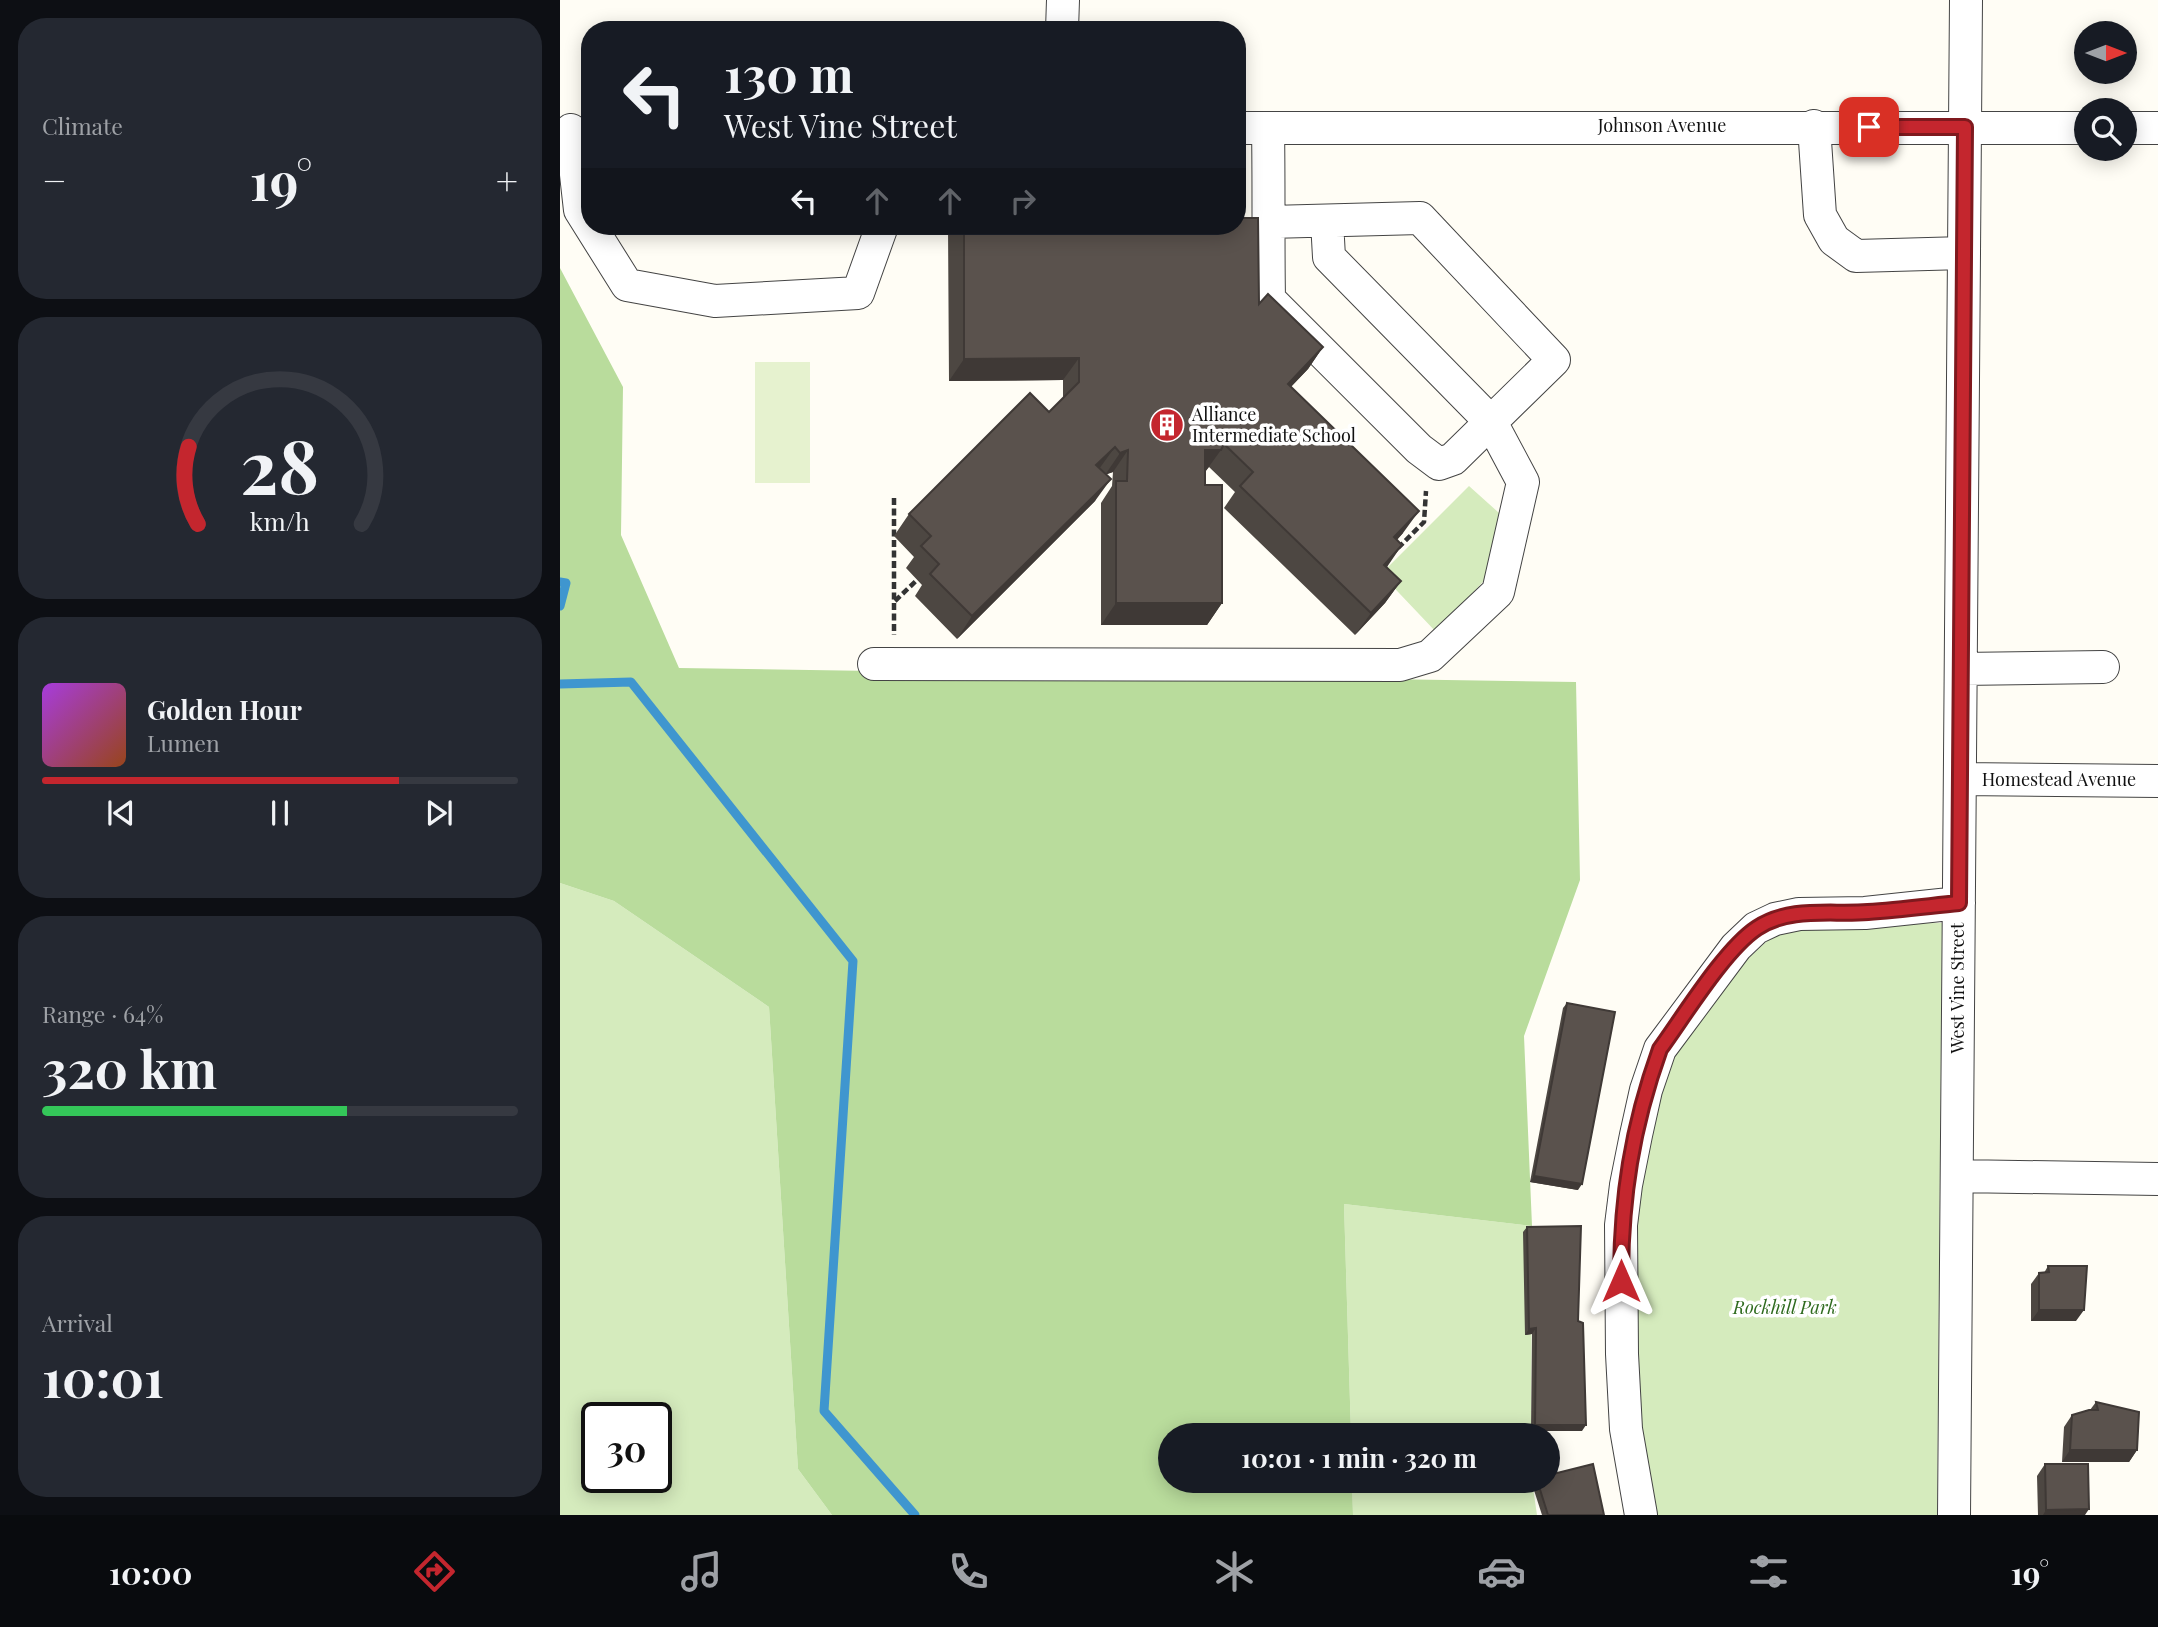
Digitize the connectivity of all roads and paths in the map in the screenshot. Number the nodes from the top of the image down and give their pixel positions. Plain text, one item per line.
1 (1063, 0) edge
2 (1966, 0) edge
3 (1062, 21) edge
4 (1814, 127) junction
5 (1965, 127) junction
6 (1252, 128) edge
7 (2074, 128) edge
8 (2137, 128) edge
9 (2158, 128) edge
10 (574, 130) edge
11 (581, 181) edge
12 (1327, 221) junction
13 (1268, 222) junction
14 (599, 235) edge
15 (879, 235) edge
16 (1964, 253) junction
17 (1491, 422) junction
18 (894, 498) dead end
19 (917, 580) dead end
20 (894, 601) junction
21 (884, 664) joint
22 (2103, 667) dead end
23 (1961, 669) junction
24 (1960, 779) junction
25 (2158, 781) edge
26 (1959, 903) junction
27 (1957, 1176) junction
28 (2158, 1179) edge
29 (1641, 1515) edge
30 (1954, 1515) edge

1 - 3 street
2 - 5 street, West Vine Street
4 - 5 street, Johnson Avenue
4 - 6 street, Johnson Avenue
4 - 16 street
5 - 7 street, Johnson Avenue
5 - 16 street, West Vine Street
6 - 13 street
8 - 9 street
10 - 11 street
12 - 13 street
12 - 17 street
12 - 17 street
13 - 17 street
14 - 15 street
16 - 23 street, West Vine Street
17 - 21 street
18 - 20 path
19 - 20 path
20 - 21 path
22 - 23 street
23 - 24 street, West Vine Street
24 - 25 street, Homestead Avenue
24 - 26 street, West Vine Street
26 - 27 street, West Vine Street
26 - 29 street
27 - 28 street
27 - 30 street, West Vine Street

